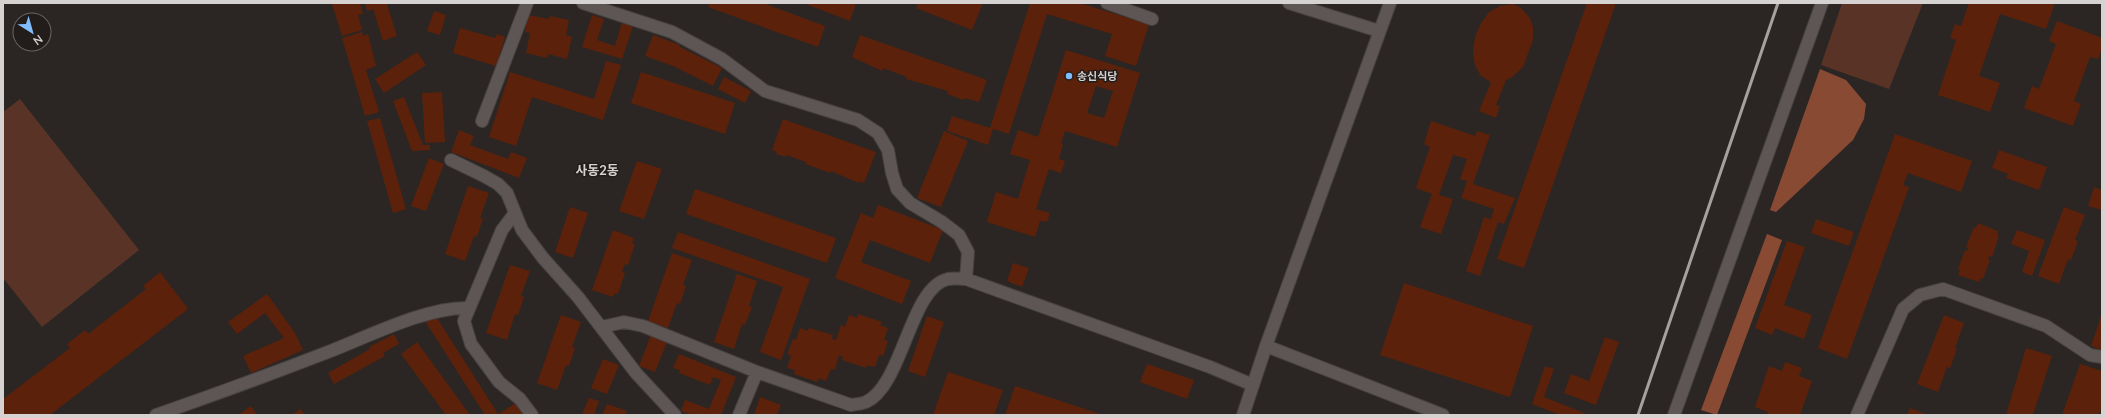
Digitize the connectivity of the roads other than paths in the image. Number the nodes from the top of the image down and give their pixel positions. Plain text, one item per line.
1 (527, 3) edge
2 (583, 3) edge
3 (1107, 3) edge
4 (1289, 3) edge
5 (1390, 3) edge
6 (1822, 3) edge
7 (1152, 19) dead end
8 (1380, 31) junction
9 (482, 120) dead end
10 (451, 160) dead end
11 (515, 213) junction
12 (966, 280) junction
13 (469, 308) junction
14 (602, 327) junction
15 (1266, 346) junction
16 (2102, 357) edge
17 (757, 372) junction
18 (1253, 385) junction
19 (156, 415) edge
20 (532, 415) edge
21 (675, 415) edge
22 (739, 415) edge
23 (1243, 415) edge
24 (1443, 415) edge
25 (1674, 415) edge
26 (1857, 415) edge

1 - 9 street
2 - 12 street
3 - 7 street
4 - 8 street
5 - 8 street
6 - 25 street
8 - 15 street
10 - 11 street
11 - 13 street
11 - 14 street
12 - 17 street
12 - 18 street
13 - 19 street
13 - 20 street
14 - 17 street
14 - 21 street
15 - 18 street
15 - 24 street
16 - 26 street
17 - 22 street
18 - 23 street

